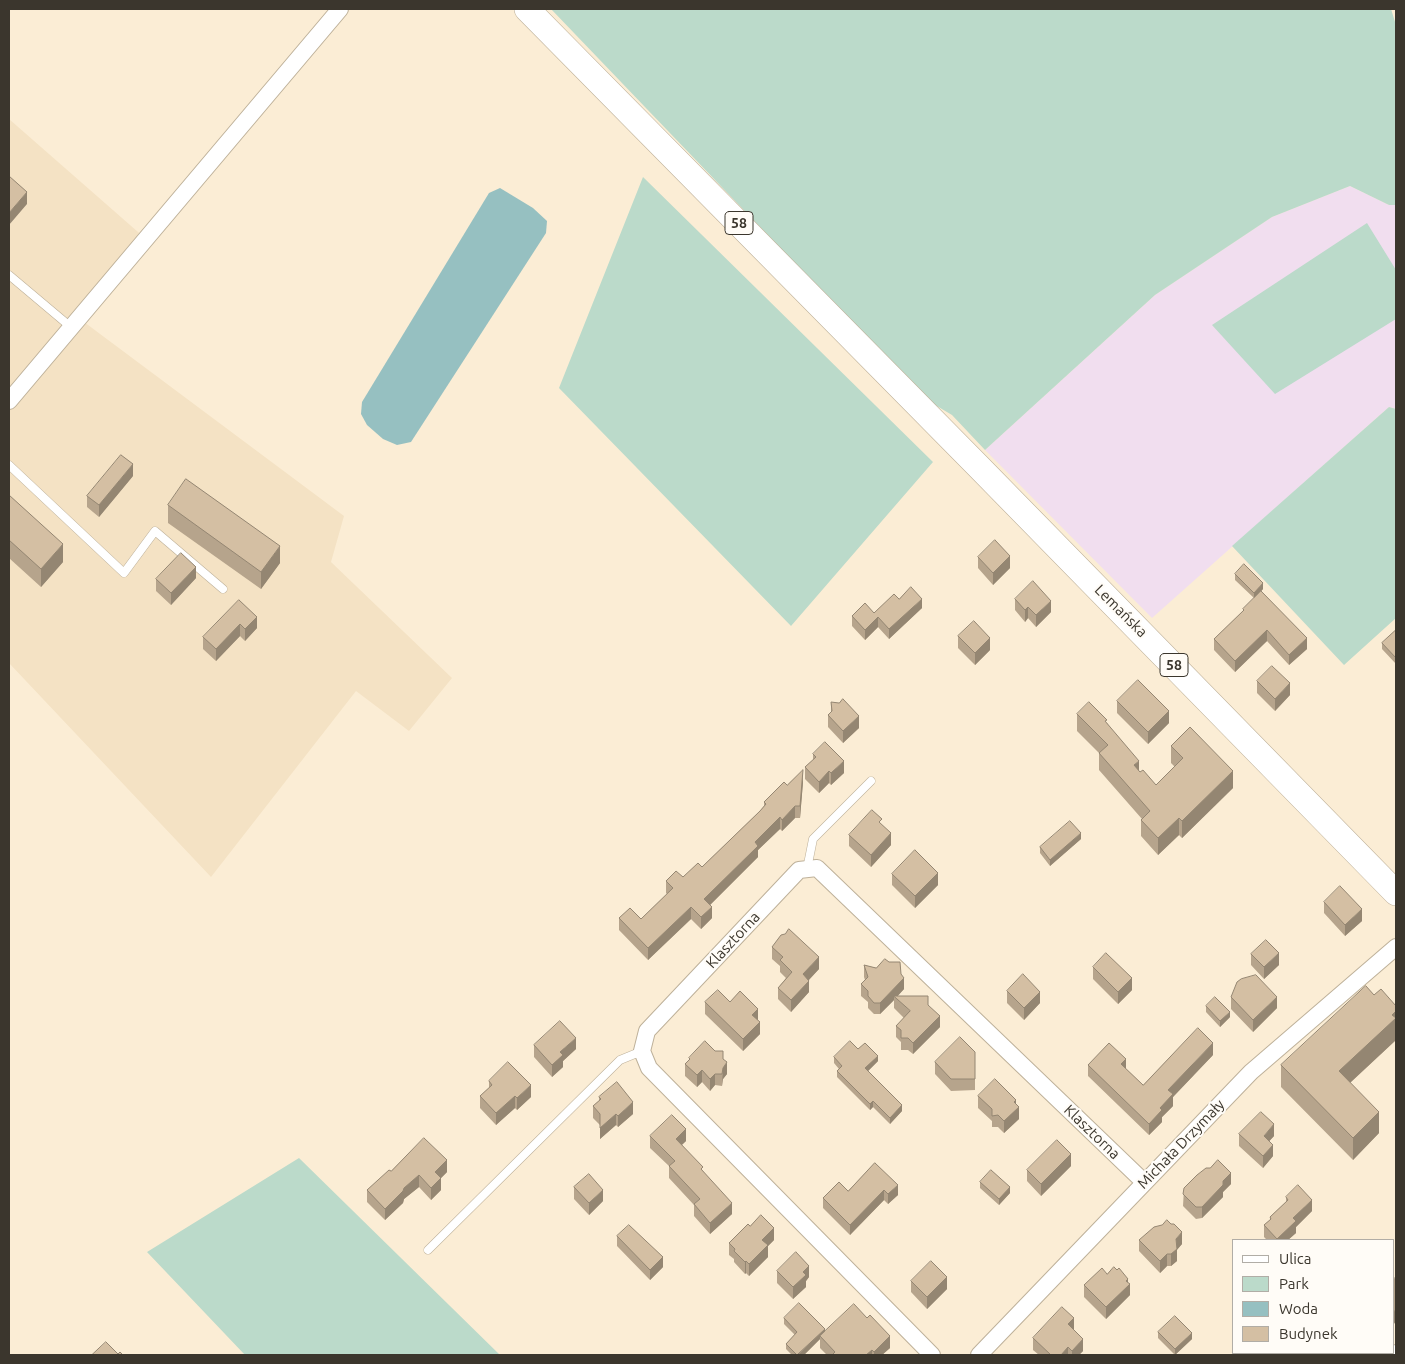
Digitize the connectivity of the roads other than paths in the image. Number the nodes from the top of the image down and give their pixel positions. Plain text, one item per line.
1 (340, 9) edge
2 (527, 9) edge
3 (9, 275) edge
4 (72, 328) junction
5 (9, 401) edge
6 (9, 465) edge
7 (223, 589) dead end
8 (871, 781) dead end
9 (807, 869) junction
10 (1396, 893) edge
11 (1396, 947) edge
12 (642, 1051) junction
13 (1144, 1182) junction
14 (428, 1250) dead end
15 (932, 1355) edge
16 (978, 1355) edge

1 - 4 street
2 - 10 main road, Lemańska / 58
3 - 4 lane
4 - 5 street
6 - 7 lane
8 - 9 lane
9 - 12 street, Klasztorna
9 - 13 street, Klasztorna
11 - 13 street, Michała Drzymały
12 - 14 lane
12 - 15 street
13 - 16 street, Michała Drzymały

